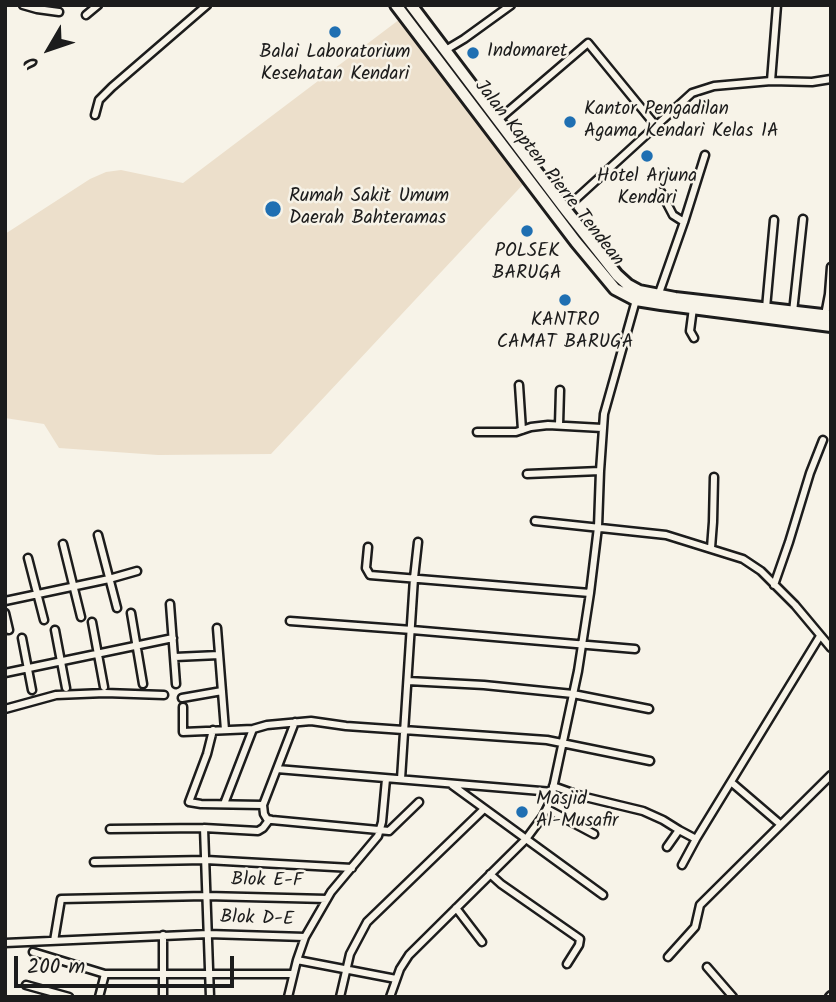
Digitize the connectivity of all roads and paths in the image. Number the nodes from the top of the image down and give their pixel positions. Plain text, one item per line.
1 (23, 5) edge
2 (98, 5) edge
3 (207, 5) edge
4 (396, 5) edge
5 (411, 5) edge
6 (511, 5) edge
7 (777, 5) edge
8 (59, 12) dead end
9 (86, 15) dead end
10 (421, 27) junction
11 (444, 51) junction
12 (831, 79) edge
13 (771, 81) junction
14 (96, 115) dead end
15 (498, 120) junction
16 (656, 126) junction
17 (705, 155) dead end
18 (529, 161) junction
19 (520, 169) junction
20 (661, 192) dead end
21 (565, 209) junction
22 (803, 219) dead end
23 (774, 220) dead end
24 (684, 222) junction
25 (831, 267) edge
26 (830, 295) edge
27 (658, 296) junction
28 (636, 300) junction
29 (766, 308) junction
30 (693, 309) junction
31 (748, 311) junction
32 (793, 312) junction
33 (828, 315) edge
34 (831, 326) edge
35 (694, 338) dead end
36 (519, 385) dead end
37 (560, 390) dead end
38 (559, 425) junction
39 (603, 428) junction
40 (522, 430) junction
41 (477, 432) dead end
42 (823, 440) dead end
43 (600, 471) junction
44 (527, 474) dead end
45 (714, 477) dead end
46 (536, 521) dead end
47 (598, 527) junction
48 (97, 535) dead end
49 (418, 542) dead end
50 (63, 544) dead end
51 (368, 547) dead end
52 (711, 548) junction
53 (28, 558) dead end
54 (137, 571) dead end
55 (414, 578) junction
56 (109, 579) junction
57 (774, 584) junction
58 (73, 587) junction
59 (590, 593) junction
60 (38, 594) junction
61 (5, 601) edge
62 (170, 604) dead end
63 (117, 608) dead end
64 (131, 613) dead end
65 (5, 614) edge
66 (80, 617) dead end
67 (44, 620) dead end
68 (290, 621) dead end
69 (92, 622) dead end
70 (217, 628) dead end
71 (9, 630) dead end
72 (55, 630) dead end
73 (412, 630) junction
74 (820, 635) junction
75 (22, 638) dead end
76 (173, 638) junction
77 (583, 645) junction
78 (136, 646) junction
79 (635, 649) dead end
80 (831, 649) edge
81 (97, 654) junction
82 (219, 655) junction
83 (175, 657) junction
84 (61, 661) junction
85 (28, 668) junction
86 (5, 673) edge
87 (408, 681) junction
88 (143, 684) dead end
89 (176, 684) dead end
90 (104, 687) dead end
91 (66, 688) dead end
92 (32, 690) dead end
93 (222, 691) junction
94 (573, 694) junction
95 (164, 695) dead end
96 (182, 698) dead end
97 (183, 707) dead end
98 (5, 709) edge
99 (649, 709) dead end
100 (295, 722) junction
101 (253, 729) junction
102 (213, 730) junction
103 (225, 730) junction
104 (405, 730) junction
105 (563, 742) junction
106 (650, 761) dead end
107 (277, 769) junction
108 (831, 775) edge
109 (386, 779) junction
110 (401, 779) junction
111 (731, 782) junction
112 (450, 784) junction
113 (553, 789) junction
114 (419, 802) dead end
115 (224, 804) junction
116 (263, 805) junction
117 (484, 809) junction
118 (547, 809) junction
119 (269, 820) junction
120 (780, 824) junction
121 (204, 828) junction
122 (110, 829) dead end
123 (380, 830) junction
124 (679, 830) junction
125 (594, 834) dead end
126 (526, 839) junction
127 (696, 839) junction
128 (667, 847) dead end
129 (206, 860) junction
130 (94, 862) dead end
131 (682, 864) dead end
132 (352, 867) junction
133 (490, 874) junction
134 (603, 895) dead end
135 (206, 896) junction
136 (327, 899) junction
137 (456, 908) junction
138 (208, 934) junction
139 (163, 935) junction
140 (305, 937) junction
141 (54, 941) junction
142 (482, 942) dead end
143 (5, 943) edge
144 (33, 952) dead end
145 (668, 957) dead end
146 (297, 960) junction
147 (567, 964) dead end
148 (707, 967) dead end
149 (345, 969) junction
150 (164, 973) junction
151 (105, 974) junction
152 (210, 974) junction
153 (293, 974) junction
154 (396, 979) junction
155 (26, 985) dead end
156 (69, 997) edge
157 (99, 997) edge
158 (163, 997) edge
159 (210, 997) edge
160 (288, 997) edge
161 (340, 997) edge
162 (390, 997) edge
163 (733, 997) edge

1 - 8 street
2 - 9 street
3 - 14 street
4 - 10 highway, Jalan Kapten Pierre Tendean
5 - 10 highway, Jalan Kapten Pierre Tendean
6 - 11 street
7 - 13 street
10 - 11 highway, Jalan Kapten Pierre Tendean
10 - 19 highway, Jalan Kapten Pierre Tendean
11 - 15 highway, Jalan Kapten Pierre Tendean
12 - 13 street
13 - 16 street
15 - 16 street
15 - 18 highway, Jalan Kapten Pierre Tendean
16 - 21 street
17 - 24 street
18 - 19 highway
18 - 21 highway, Jalan Kapten Pierre Tendean
19 - 28 highway, Jalan Kapten Pierre Tendean
20 - 24 street
21 - 27 highway, Jalan Kapten Pierre Tendean
22 - 32 street
23 - 29 street
24 - 27 street
25 - 26 street
26 - 33 street
27 - 31 highway, Jalan Kapten Pierre Tendean
28 - 30 highway, Jalan Kapten Pierre Tendean
28 - 39 street
29 - 31 highway, Jalan Kapten Pierre Tendean
29 - 32 highway, Jalan Kapten Pierre Tendean
30 - 31 highway, Jalan Kapten Pierre Tendean
30 - 35 street
31 - 34 highway, Jalan Kapten Pierre Tendean
32 - 33 highway, Jalan Kapten Pierre Tendean
36 - 40 street
37 - 38 street
38 - 39 street
38 - 40 street
39 - 43 street
40 - 41 street
42 - 57 street
43 - 44 street
43 - 47 street
45 - 52 street
46 - 47 street
47 - 52 street
47 - 59 street
48 - 56 street
49 - 55 street
50 - 58 street
51 - 55 street
52 - 57 street
53 - 60 street
54 - 56 street
55 - 59 street
55 - 73 street
56 - 58 street
56 - 63 street
57 - 74 street
58 - 60 street
58 - 66 street
59 - 77 street
60 - 61 street
60 - 67 street
62 - 76 street
64 - 78 street
65 - 71 street
68 - 73 street
69 - 81 street
70 - 82 street
72 - 84 street
73 - 77 street
73 - 87 street
74 - 80 street
74 - 111 street
75 - 85 street
76 - 78 street
76 - 83 street
77 - 79 street
77 - 94 street
78 - 81 street
78 - 88 street
81 - 84 street
81 - 90 street
82 - 83 street
82 - 93 street
83 - 89 street
84 - 85 street
84 - 91 street
85 - 86 street
85 - 92 street
87 - 94 street
87 - 104 street
93 - 96 street
93 - 103 street
94 - 99 street
94 - 105 street
95 - 98 street
97 - 102 street
100 - 101 street
100 - 104 street
100 - 107 street
101 - 103 street
101 - 115 street
102 - 103 street
102 - 115 street
104 - 105 street
104 - 110 street
105 - 106 street
105 - 113 street
107 - 109 street
107 - 116 street
108 - 120 street
109 - 110 street
109 - 123 street
110 - 112 street
111 - 120 street
111 - 127 street
112 - 113 street
112 - 117 street
113 - 118 street
113 - 124 street
114 - 123 street
115 - 116 street
116 - 119 street
117 - 126 street
117 - 149 street
118 - 125 street
118 - 126 street
119 - 121 street
119 - 123 street
120 - 145 street
121 - 122 street
121 - 129 street
123 - 132 street
124 - 127 street
124 - 128 street
126 - 133 street
126 - 134 street
127 - 131 street
129 - 130 street
129 - 132 street
129 - 135 street
132 - 136 street
133 - 137 street
133 - 147 street
135 - 136 street, Blok E-F
135 - 138 street
135 - 141 street, Blok E-F
136 - 140 street
137 - 142 street
137 - 154 street
138 - 139 street, Blok D-E
138 - 140 street, Blok D-E
138 - 152 street
139 - 141 street, Blok D-E
139 - 150 street
140 - 146 street
141 - 143 street, Blok D-E
144 - 151 street
146 - 149 street
146 - 153 street
148 - 163 street
149 - 154 street
149 - 161 street
150 - 151 street
150 - 152 street
150 - 158 street
151 - 157 street
152 - 153 street
152 - 159 street
153 - 160 street
154 - 162 street
155 - 156 street

